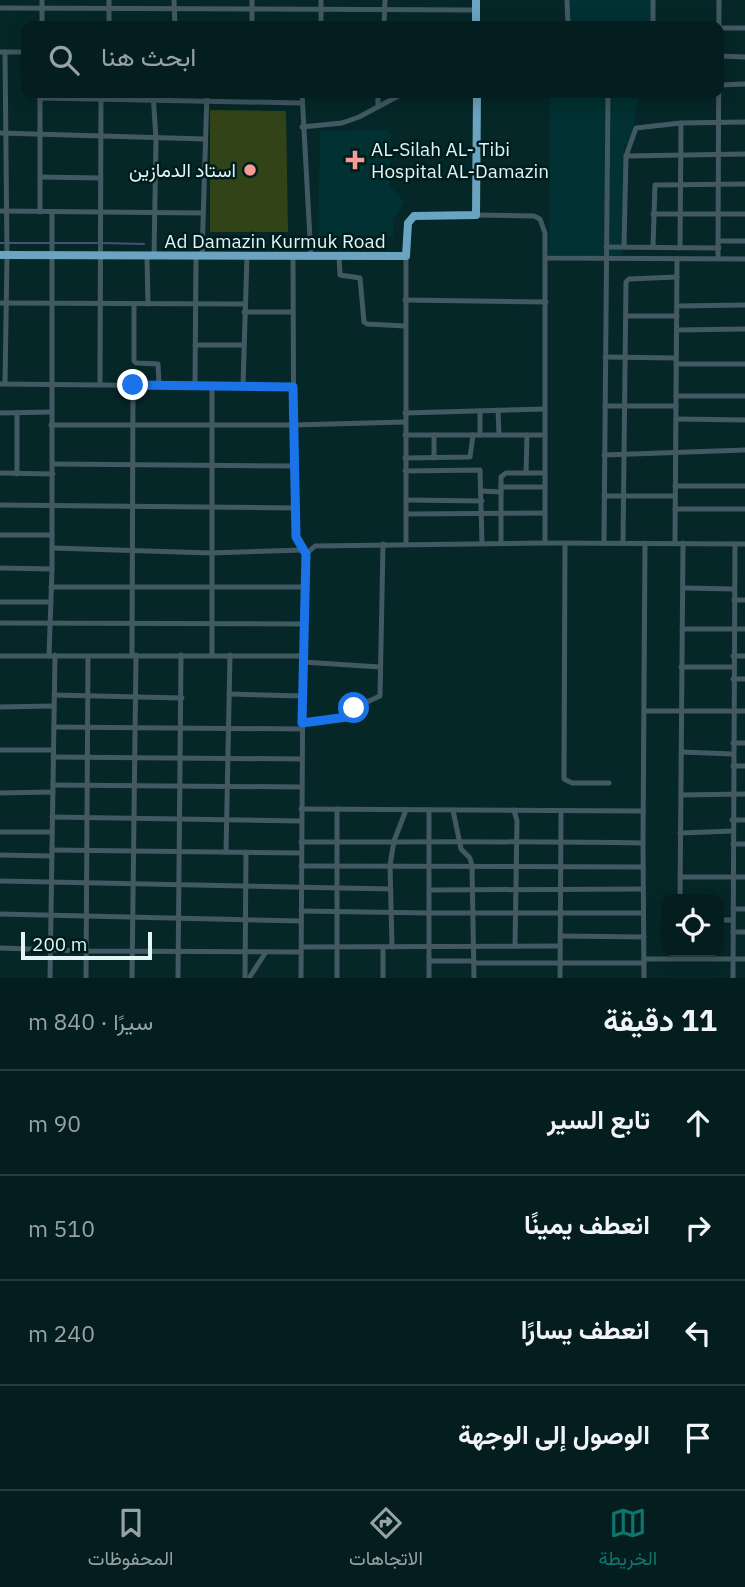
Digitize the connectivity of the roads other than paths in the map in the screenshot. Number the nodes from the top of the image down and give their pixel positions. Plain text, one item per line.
1 (42, 0) edge
2 (109, 0) edge
3 (174, 0) edge
4 (253, 0) edge
5 (321, 0) edge
6 (385, 0) edge
7 (476, 0) edge
8 (568, 0) edge
9 (653, 0) edge
10 (719, 0) edge
11 (0, 8) edge
12 (42, 8) junction
13 (109, 8) junction
14 (175, 8) junction
15 (253, 8) junction
16 (321, 9) junction
17 (385, 9) junction
18 (477, 10) junction
19 (42, 21) edge
20 (109, 21) edge
21 (175, 21) edge
22 (252, 21) edge
23 (321, 21) edge
24 (384, 21) edge
25 (476, 21) edge
26 (568, 21) edge
27 (653, 21) edge
28 (719, 21) edge
29 (724, 28) edge
30 (745, 28) edge
31 (3, 52) edge
32 (21, 52) edge
33 (724, 56) edge
34 (745, 57) edge
35 (3, 79) edge
36 (745, 84) edge
37 (724, 85) edge
38 (40, 98) edge
39 (101, 98) edge
40 (153, 98) edge
41 (174, 98) edge
42 (247, 98) edge
43 (302, 98) edge
44 (379, 98) edge
45 (395, 98) edge
46 (477, 98) edge
47 (607, 98) edge
48 (719, 98) edge
49 (206, 101) junction
50 (247, 102) junction
51 (301, 103) junction
52 (378, 107) junction
53 (681, 122) junction
54 (719, 122) junction
55 (745, 122) edge
56 (302, 127) junction
57 (3, 133) edge
58 (40, 136) junction
59 (100, 136) junction
60 (156, 139) junction
61 (205, 139) junction
62 (718, 153) junction
63 (745, 154) edge
64 (682, 155) junction
65 (626, 156) junction
66 (3, 176) edge
67 (40, 177) junction
68 (100, 177) junction
69 (681, 184) junction
70 (719, 184) junction
71 (745, 184) edge
72 (3, 211) edge
73 (40, 212) junction
74 (52, 212) junction
75 (203, 212) junction
76 (99, 213) junction
77 (155, 213) junction
78 (681, 214) junction
79 (719, 214) junction
80 (745, 214) edge
81 (476, 215) junction
82 (653, 215) junction
83 (745, 241) edge
84 (719, 244) junction
85 (606, 247) junction
86 (624, 247) junction
87 (653, 247) junction
88 (680, 248) junction
89 (3, 255) edge
90 (51, 255) junction
91 (100, 255) junction
92 (150, 256) junction
93 (199, 256) junction
94 (247, 256) junction
95 (293, 256) junction
96 (406, 256) junction
97 (311, 257) junction
98 (339, 257) junction
99 (545, 258) junction
100 (605, 258) junction
101 (677, 258) junction
102 (718, 259) junction
103 (745, 259) edge
104 (677, 277) junction
105 (405, 300) junction
106 (546, 302) junction
107 (3, 303) edge
108 (52, 303) junction
109 (100, 304) junction
110 (134, 304) junction
111 (148, 304) junction
112 (196, 304) junction
113 (244, 304) junction
114 (677, 306) junction
115 (745, 306) edge
116 (244, 312) junction
117 (292, 312) junction
118 (626, 316) junction
119 (677, 316) junction
120 (405, 326) junction
121 (745, 329) edge
122 (677, 330) junction
123 (195, 345) junction
124 (243, 345) junction
125 (605, 357) junction
126 (626, 357) junction
127 (676, 361) junction
128 (745, 364) edge
129 (2, 384) edge
130 (52, 384) junction
131 (100, 384) junction
132 (159, 384) junction
133 (133, 385) junction
134 (195, 385) junction
135 (212, 385) junction
136 (243, 385) junction
137 (293, 387) junction
138 (676, 396) junction
139 (745, 396) edge
140 (605, 406) junction
141 (626, 406) junction
142 (676, 406) junction
143 (545, 409) junction
144 (498, 410) junction
145 (480, 411) junction
146 (51, 412) junction
147 (0, 413) edge
148 (17, 413) junction
149 (405, 413) junction
150 (676, 419) junction
151 (745, 420) edge
152 (405, 422) junction
153 (51, 425) junction
154 (135, 425) junction
155 (213, 425) junction
156 (293, 425) junction
157 (405, 435) junction
158 (433, 435) junction
159 (476, 435) junction
160 (499, 435) junction
161 (527, 435) junction
162 (545, 435) junction
163 (745, 450) edge
164 (676, 453) junction
165 (604, 455) junction
166 (625, 455) junction
167 (452, 457) junction
168 (405, 458) junction
169 (434, 458) junction
170 (52, 464) junction
171 (134, 465) junction
172 (212, 465) junction
173 (293, 466) junction
174 (405, 471) junction
175 (451, 471) junction
176 (545, 472) junction
177 (0, 473) edge
178 (526, 473) junction
179 (17, 474) junction
180 (52, 474) junction
181 (545, 486) junction
182 (675, 486) junction
183 (745, 486) edge
184 (501, 490) junction
185 (481, 491) junction
186 (604, 496) junction
187 (624, 496) junction
188 (675, 496) junction
189 (405, 500) junction
190 (482, 501) junction
191 (0, 505) edge
192 (52, 505) junction
193 (133, 507) junction
194 (211, 507) junction
195 (294, 508) junction
196 (675, 509) junction
197 (745, 509) edge
198 (482, 513) junction
199 (545, 513) junction
200 (406, 514) junction
201 (501, 514) junction
202 (0, 535) edge
203 (52, 535) junction
204 (565, 542) junction
205 (482, 543) junction
206 (501, 543) junction
207 (545, 543) junction
208 (604, 543) junction
209 (623, 543) junction
210 (645, 543) junction
211 (675, 543) junction
212 (683, 543) junction
213 (383, 544) junction
214 (406, 544) junction
215 (735, 544) junction
216 (745, 544) edge
217 (52, 548) junction
218 (132, 550) junction
219 (304, 552) junction
220 (211, 553) junction
221 (0, 568) edge
222 (52, 569) junction
223 (734, 577) junction
224 (745, 577) edge
225 (51, 587) junction
226 (303, 587) junction
227 (132, 588) junction
228 (212, 588) junction
229 (683, 588) junction
230 (734, 589) junction
231 (734, 600) junction
232 (745, 600) edge
233 (51, 602) junction
234 (0, 603) edge
235 (51, 622) junction
236 (0, 623) edge
237 (212, 623) junction
238 (131, 624) junction
239 (304, 624) junction
240 (682, 629) junction
241 (734, 629) junction
242 (745, 629) edge
243 (181, 655) junction
244 (212, 655) junction
245 (230, 655) junction
246 (0, 656) edge
247 (52, 656) junction
248 (88, 656) junction
249 (134, 656) junction
250 (733, 656) junction
251 (745, 656) edge
252 (303, 659) junction
253 (380, 667) junction
254 (681, 667) junction
255 (733, 667) junction
256 (733, 679) junction
257 (745, 679) edge
258 (229, 694) junction
259 (54, 695) junction
260 (88, 696) junction
261 (135, 696) junction
262 (302, 696) junction
263 (181, 698) junction
264 (54, 706) junction
265 (0, 707) edge
266 (745, 710) edge
267 (645, 711) junction
268 (680, 711) junction
269 (733, 711) junction
270 (302, 726) junction
271 (54, 727) junction
272 (88, 727) junction
273 (135, 727) junction
274 (181, 727) junction
275 (229, 727) junction
276 (733, 743) junction
277 (745, 743) edge
278 (0, 750) edge
279 (681, 752) junction
280 (53, 753) junction
281 (733, 754) junction
282 (88, 757) junction
283 (135, 757) junction
284 (181, 757) junction
285 (228, 758) junction
286 (302, 759) junction
287 (745, 765) edge
288 (733, 766) junction
289 (609, 783) dead end
290 (88, 785) junction
291 (134, 785) junction
292 (180, 785) junction
293 (228, 785) junction
294 (301, 787) junction
295 (53, 789) junction
296 (0, 793) edge
297 (681, 794) junction
298 (733, 794) junction
299 (745, 794) edge
300 (301, 809) junction
301 (337, 809) junction
302 (406, 810) junction
303 (429, 810) junction
304 (453, 810) junction
305 (514, 810) junction
306 (561, 811) junction
307 (643, 811) junction
308 (52, 817) junction
309 (87, 817) junction
310 (134, 818) junction
311 (180, 818) junction
312 (227, 819) junction
313 (733, 820) junction
314 (745, 820) edge
315 (301, 821) junction
316 (733, 831) junction
317 (0, 832) edge
318 (52, 832) junction
319 (680, 833) junction
320 (459, 840) junction
321 (394, 841) junction
322 (301, 842) junction
323 (337, 842) junction
324 (429, 842) junction
325 (517, 843) junction
326 (561, 843) junction
327 (643, 844) junction
328 (733, 844) junction
329 (745, 844) edge
330 (87, 851) junction
331 (133, 852) junction
332 (180, 852) junction
333 (226, 852) junction
334 (246, 852) junction
335 (52, 853) junction
336 (301, 853) junction
337 (0, 856) edge
338 (390, 865) junction
339 (301, 866) junction
340 (337, 866) junction
341 (430, 866) junction
342 (472, 866) junction
343 (516, 867) junction
344 (560, 867) junction
345 (643, 867) junction
346 (680, 877) junction
347 (733, 877) junction
348 (745, 877) edge
349 (0, 881) edge
350 (51, 883) junction
351 (87, 884) junction
352 (133, 885) junction
353 (179, 886) junction
354 (246, 887) junction
355 (301, 887) junction
356 (337, 888) junction
357 (391, 889) junction
358 (643, 889) junction
359 (430, 890) junction
360 (472, 890) junction
361 (515, 890) junction
362 (560, 890) junction
363 (680, 894) edge
364 (733, 909) junction
365 (745, 909) edge
366 (301, 911) junction
367 (337, 912) junction
368 (391, 912) junction
369 (429, 913) junction
370 (473, 913) junction
371 (515, 913) junction
372 (559, 913) junction
373 (643, 913) junction
374 (0, 914) edge
375 (51, 917) junction
376 (87, 918) junction
377 (133, 918) junction
378 (178, 919) junction
379 (245, 919) junction
380 (724, 920) edge
381 (733, 920) junction
382 (301, 921) junction
383 (733, 932) junction
384 (745, 932) edge
385 (560, 936) junction
386 (643, 937) junction
387 (474, 946) junction
388 (515, 946) junction
389 (560, 946) junction
390 (337, 947) junction
391 (383, 947) junction
392 (392, 947) junction
393 (429, 947) junction
394 (0, 948) edge
395 (301, 949) junction
396 (50, 950) junction
397 (86, 951) junction
398 (132, 951) junction
399 (178, 951) junction
400 (245, 951) junction
401 (266, 952) junction
402 (733, 959) junction
403 (745, 959) edge
404 (430, 961) junction
405 (644, 961) junction
406 (474, 962) junction
407 (560, 963) junction
408 (50, 978) edge
409 (86, 978) edge
410 (132, 978) edge
411 (178, 978) edge
412 (247, 978) edge
413 (301, 978) edge
414 (337, 978) edge
415 (383, 978) edge
416 (429, 978) edge
417 (474, 978) edge
418 (560, 978) edge
419 (644, 978) edge
420 (733, 978) edge

1 - 12 street
2 - 13 street
3 - 14 street
4 - 15 street
5 - 16 street
6 - 17 street
7 - 18 highway
8 - 26 street
9 - 27 street
10 - 28 street
11 - 12 street
12 - 13 street
12 - 19 street
13 - 14 street
13 - 20 street
14 - 15 street
14 - 21 street
15 - 16 street
15 - 22 street
16 - 17 street
16 - 23 street
17 - 18 street
17 - 24 street
18 - 25 highway
29 - 30 street
31 - 32 street
31 - 35 street
33 - 34 street
35 - 57 street
36 - 37 street
38 - 58 street
39 - 59 street
40 - 60 street
41 - 49 street
42 - 50 street
43 - 51 street
44 - 52 street
45 - 52 street
46 - 81 highway
47 - 85 street
48 - 54 street
49 - 50 street
49 - 61 street
50 - 51 street
51 - 56 street
52 - 56 street
53 - 54 street
53 - 64 street
53 - 65 street
54 - 55 street
54 - 62 street
56 - 97 street
57 - 58 street
57 - 66 street
58 - 59 street
58 - 67 street
59 - 60 street
59 - 68 street
60 - 61 street
60 - 77 street
61 - 75 street
62 - 63 street
62 - 64 street
62 - 70 street
64 - 65 street
64 - 69 street
65 - 86 street
66 - 72 street
67 - 68 street
67 - 73 street
68 - 76 street
69 - 70 street
69 - 78 street
69 - 82 street
70 - 71 street
70 - 79 street
72 - 73 street
72 - 89 street
73 - 74 street
74 - 76 street
74 - 90 street
75 - 77 street
75 - 93 street
76 - 77 street
76 - 91 street
77 - 92 street
78 - 79 street
78 - 82 street
78 - 88 street
79 - 80 street
79 - 84 street
81 - 96 highway, Ad Damazin Kurmuk Road
81 - 99 street
82 - 87 street
83 - 84 street
84 - 88 street
84 - 102 street
85 - 86 street
85 - 100 street
86 - 87 street
87 - 88 street
89 - 90 highway, Ad Damazin Kurmuk Road
89 - 107 street
90 - 91 highway, Ad Damazin Kurmuk Road
90 - 108 street
91 - 92 highway, Ad Damazin Kurmuk Road
91 - 109 street
92 - 93 highway, Ad Damazin Kurmuk Road
92 - 111 street
93 - 94 highway, Ad Damazin Kurmuk Road
93 - 112 street
94 - 95 highway, Ad Damazin Kurmuk Road
94 - 113 street
95 - 97 highway, Ad Damazin Kurmuk Road
95 - 117 street
96 - 98 highway, Ad Damazin Kurmuk Road
96 - 105 street
97 - 98 highway, Ad Damazin Kurmuk Road
98 - 120 street
99 - 100 street
99 - 106 street
100 - 101 street
100 - 125 street
101 - 102 street
101 - 104 street
102 - 103 street
104 - 114 street
104 - 118 street
105 - 106 street
105 - 120 street
106 - 143 street
107 - 108 street
107 - 129 street
108 - 109 street
108 - 130 street
109 - 110 street
109 - 131 street
110 - 111 street
110 - 132 street
111 - 112 street
112 - 113 street
112 - 123 street
113 - 116 street
114 - 115 street
114 - 119 street
116 - 117 street
116 - 124 street
117 - 137 street
118 - 119 street
118 - 126 street
119 - 122 street
120 - 149 street
121 - 122 street
122 - 127 street
123 - 124 street
123 - 134 street
124 - 136 street
125 - 126 street
125 - 140 street
126 - 127 street
126 - 141 street
127 - 128 street
127 - 138 street
129 - 130 street
130 - 131 street
130 - 146 street
131 - 133 street
132 - 133 street
132 - 134 street
133 - 154 street
134 - 135 street
135 - 136 street
135 - 155 street
136 - 137 street
137 - 156 street
138 - 139 street
138 - 142 street
140 - 141 street
140 - 165 street
141 - 142 street
141 - 166 street
142 - 150 street
143 - 144 street
143 - 162 street
144 - 145 street
144 - 160 street
145 - 149 street
145 - 159 street
146 - 148 street
146 - 153 street
147 - 148 street
148 - 179 street
149 - 152 street
150 - 151 street
150 - 164 street
152 - 156 street
152 - 157 street
153 - 154 street
153 - 170 street
154 - 155 street
154 - 171 street
155 - 156 street
155 - 172 street
156 - 173 street
157 - 158 street
157 - 168 street
158 - 159 street
158 - 169 street
159 - 160 street
159 - 167 street
160 - 161 street
161 - 162 street
161 - 178 street
162 - 176 street
163 - 164 street
164 - 166 street
164 - 182 street
165 - 166 street
165 - 186 street
166 - 187 street
167 - 169 street
167 - 175 street
168 - 169 street
168 - 174 street
170 - 171 street
170 - 180 street
171 - 172 street
171 - 193 street
172 - 173 street
172 - 194 street
173 - 195 street
174 - 175 street
174 - 189 street
175 - 185 street
176 - 178 street
176 - 181 street
177 - 179 street
178 - 184 street
179 - 180 street
180 - 192 street
181 - 184 street
181 - 199 street
182 - 183 street
182 - 188 street
184 - 185 street
184 - 201 street
185 - 190 street
186 - 187 street
186 - 208 street
187 - 188 street
187 - 209 street
188 - 196 street
189 - 190 street
189 - 200 street
190 - 198 street
191 - 192 street
192 - 193 street
192 - 203 street
193 - 194 street
193 - 218 street
194 - 195 street
194 - 220 street
195 - 219 street
196 - 197 street
196 - 211 street
198 - 200 street
198 - 201 street
198 - 205 street
199 - 201 street
199 - 207 street
200 - 214 street
201 - 206 street
202 - 203 street
203 - 217 street
204 - 207 street
204 - 208 street
204 - 289 street
205 - 206 street
205 - 214 street
206 - 207 street
208 - 209 street
209 - 210 street
210 - 211 street
210 - 267 street
211 - 212 street
212 - 215 street
212 - 229 street
213 - 214 street
213 - 219 street
213 - 253 street
215 - 216 street
215 - 223 street
217 - 218 street
217 - 222 street
218 - 220 street
218 - 227 street
219 - 220 street
219 - 226 street
220 - 228 street
221 - 222 street
222 - 225 street
223 - 224 street
223 - 230 street
225 - 227 street
225 - 233 street
226 - 228 street
226 - 239 street
227 - 228 street
227 - 238 street
228 - 237 street
229 - 230 street
229 - 240 street
230 - 231 street
231 - 232 street
231 - 241 street
233 - 234 street
233 - 235 street
235 - 236 street
235 - 238 street
235 - 247 street
237 - 238 street
237 - 239 street
237 - 244 street
238 - 249 street
239 - 252 street
240 - 241 street
240 - 254 street
241 - 242 street
241 - 250 street
243 - 244 street
243 - 249 street
243 - 263 street
244 - 245 street
245 - 252 street
245 - 258 street
246 - 247 street
247 - 248 street
247 - 259 street
248 - 249 street
248 - 260 street
249 - 261 street
250 - 251 street
250 - 255 street
252 - 253 street
252 - 262 street
253 - 270 street
254 - 255 street
254 - 268 street
255 - 256 street
256 - 257 street
256 - 269 street
258 - 262 street
258 - 275 street
259 - 260 street
259 - 264 street
260 - 261 street
260 - 272 street
261 - 263 street
261 - 273 street
262 - 270 street
263 - 274 street
264 - 265 street
264 - 271 street
266 - 269 street
267 - 268 street
267 - 307 street
268 - 269 street
268 - 279 street
269 - 276 street
270 - 275 street
270 - 286 street
271 - 272 street
271 - 280 street
272 - 273 street
272 - 282 street
273 - 274 street
273 - 283 street
274 - 275 street
274 - 284 street
275 - 285 street
276 - 277 street
276 - 281 street
278 - 280 street
279 - 281 street
279 - 297 street
280 - 282 street
280 - 295 street
281 - 288 street
282 - 283 street
282 - 290 street
283 - 284 street
283 - 291 street
284 - 285 street
284 - 292 street
285 - 286 street
285 - 293 street
286 - 294 street
287 - 288 street
288 - 298 street
290 - 291 street
290 - 295 street
290 - 309 street
291 - 292 street
291 - 310 street
292 - 293 street
292 - 311 street
293 - 294 street
293 - 312 street
294 - 300 street
295 - 296 street
295 - 308 street
297 - 298 street
297 - 319 street
298 - 299 street
298 - 313 street
300 - 301 street
300 - 315 street
301 - 302 street
301 - 323 street
302 - 303 street
302 - 321 street
303 - 304 street
303 - 324 street
304 - 305 street
304 - 320 street
305 - 306 street
305 - 325 street
306 - 307 street
306 - 326 street
307 - 327 street
308 - 309 street
308 - 318 street
309 - 310 street
309 - 330 street
310 - 311 street
310 - 331 street
311 - 312 street
311 - 332 street
312 - 315 street
312 - 333 street
313 - 314 street
313 - 316 street
315 - 322 street
316 - 319 street
316 - 328 street
317 - 318 street
318 - 335 street
319 - 346 street
320 - 324 street
320 - 325 street
320 - 342 street
321 - 323 street
321 - 324 street
321 - 338 street
322 - 323 street
322 - 336 street
323 - 340 street
324 - 341 street
325 - 326 street
325 - 343 street
326 - 327 street
326 - 344 street
327 - 345 street
328 - 329 street
328 - 347 street
330 - 331 street
330 - 335 street
330 - 351 street
331 - 332 street
331 - 352 street
332 - 333 street
332 - 353 street
333 - 334 street
334 - 336 street
334 - 354 street
335 - 337 street
335 - 350 street
336 - 339 street
338 - 340 street
338 - 341 street
338 - 357 street
339 - 340 street
339 - 355 street
340 - 356 street
341 - 342 street
341 - 359 street
342 - 343 street
342 - 360 street
343 - 344 street
343 - 361 street
344 - 345 street
344 - 362 street
345 - 358 street
346 - 347 street
346 - 363 street
347 - 348 street
347 - 364 street
349 - 350 street
350 - 351 street
350 - 375 street
351 - 352 street
351 - 376 street
352 - 353 street
352 - 377 street
353 - 354 street
353 - 378 street
354 - 355 street
354 - 379 street
355 - 356 street
355 - 366 street
356 - 357 street
356 - 367 street
357 - 368 street
358 - 362 street
358 - 373 street
359 - 360 street
359 - 369 street
360 - 361 street
360 - 370 street
361 - 362 street
361 - 371 street
362 - 372 street
364 - 365 street
364 - 381 street
366 - 367 street
366 - 382 street
367 - 368 street
367 - 390 street
368 - 369 street
368 - 392 street
369 - 370 street
369 - 393 street
370 - 371 street
370 - 387 street
371 - 372 street
371 - 388 street
372 - 373 street
372 - 385 street
373 - 386 street
374 - 375 street
375 - 376 street
375 - 396 street
376 - 377 street
376 - 397 street
377 - 378 street
377 - 398 street
378 - 379 street
378 - 399 street
379 - 382 street
379 - 400 street
380 - 381 street
381 - 383 street
382 - 395 street
383 - 384 street
383 - 402 street
385 - 386 street
385 - 389 street
386 - 405 street
387 - 388 street
387 - 393 street
387 - 406 street
388 - 389 street
389 - 407 street
390 - 391 street
390 - 395 street
390 - 414 street
391 - 392 street
391 - 415 street
392 - 393 street
393 - 404 street
394 - 396 street
395 - 401 street
395 - 413 street
396 - 397 street
396 - 408 street
397 - 398 street
397 - 409 street
398 - 399 street
398 - 410 street
399 - 400 street
399 - 411 street
400 - 401 street
400 - 412 street
401 - 412 street
402 - 403 street
402 - 405 street
402 - 420 street
404 - 406 street
404 - 416 street
405 - 407 street
405 - 419 street
406 - 407 street
406 - 417 street
407 - 418 street

